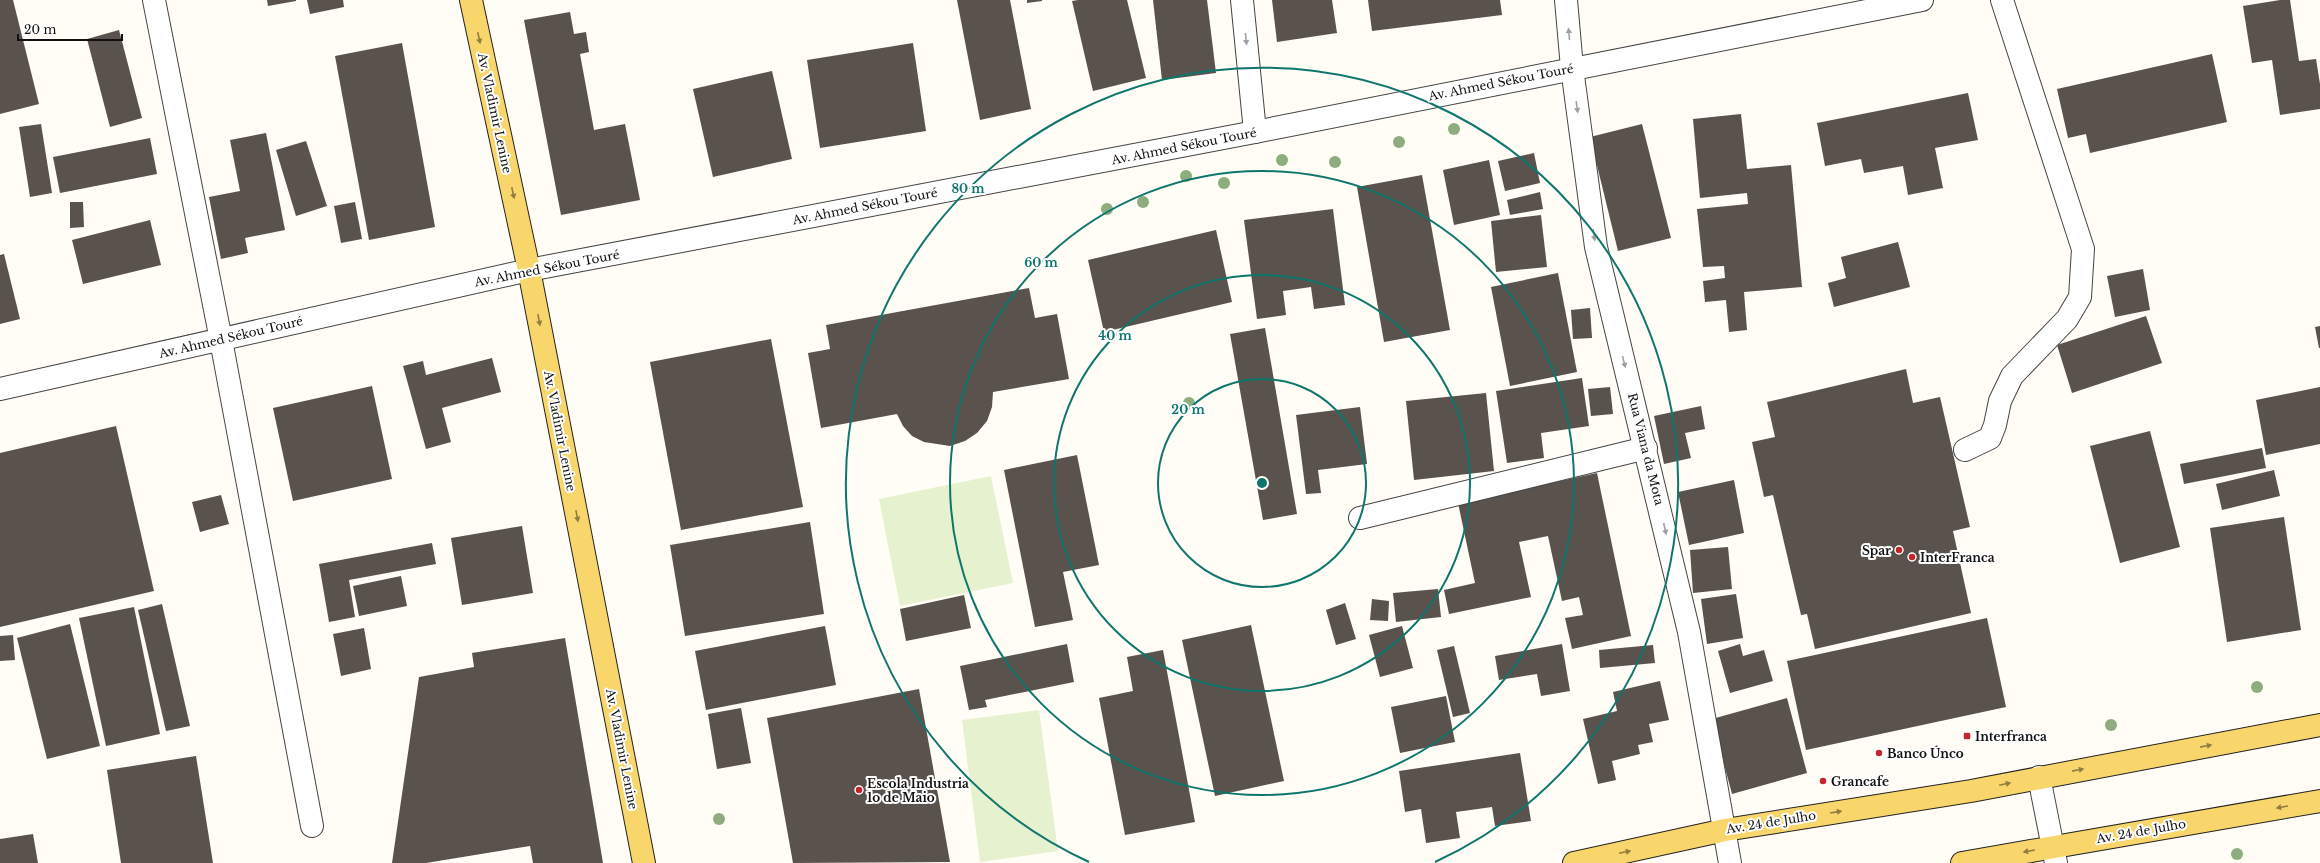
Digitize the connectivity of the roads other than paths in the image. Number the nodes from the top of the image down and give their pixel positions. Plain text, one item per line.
1 (154, 0) edge
2 (471, 0) edge
3 (1242, 0) edge
4 (1566, 0) edge
5 (2002, 0) edge
6 (1909, 1) edge
7 (1572, 68) junction
8 (1256, 132) junction
9 (529, 270) junction
10 (221, 340) junction
11 (0, 389) edge
12 (1646, 448) junction
13 (1965, 450) dead end
14 (1360, 518) dead end
15 (2320, 725) edge
16 (2040, 777) junction
17 (2320, 801) edge
18 (312, 826) dead end
19 (1725, 830) junction
20 (2055, 855) edge
21 (644, 863) edge
22 (1574, 863) edge
23 (1730, 863) edge
24 (1962, 863) edge

1 - 10 street
2 -> 9 main road, Av. Vladimir Lenine
3 -> 8 street
7 -> 4 street, Rua Viana da Mota
5 - 13 street
6 - 7 street, Av. Ahmed Sékou Touré
7 - 8 street, Av. Ahmed Sékou Touré
7 -> 12 street, Rua Viana da Mota
8 - 9 street, Av. Ahmed Sékou Touré
9 - 10 street, Av. Ahmed Sékou Touré
9 -> 21 main road, Av. Vladimir Lenine
10 - 11 street, Av. Ahmed Sékou Touré
10 - 18 street
12 - 14 street
12 -> 19 street, Rua Viana da Mota
16 -> 15 main road
19 -> 16 main road, Av. 24 de Julho
16 - 20 street
17 -> 20 main road, Av. 24 de Julho
22 -> 19 main road, Av. 24 de Julho
19 - 23 street, Rua Viana da Mota
20 -> 24 main road, Av. 24 de Julho

